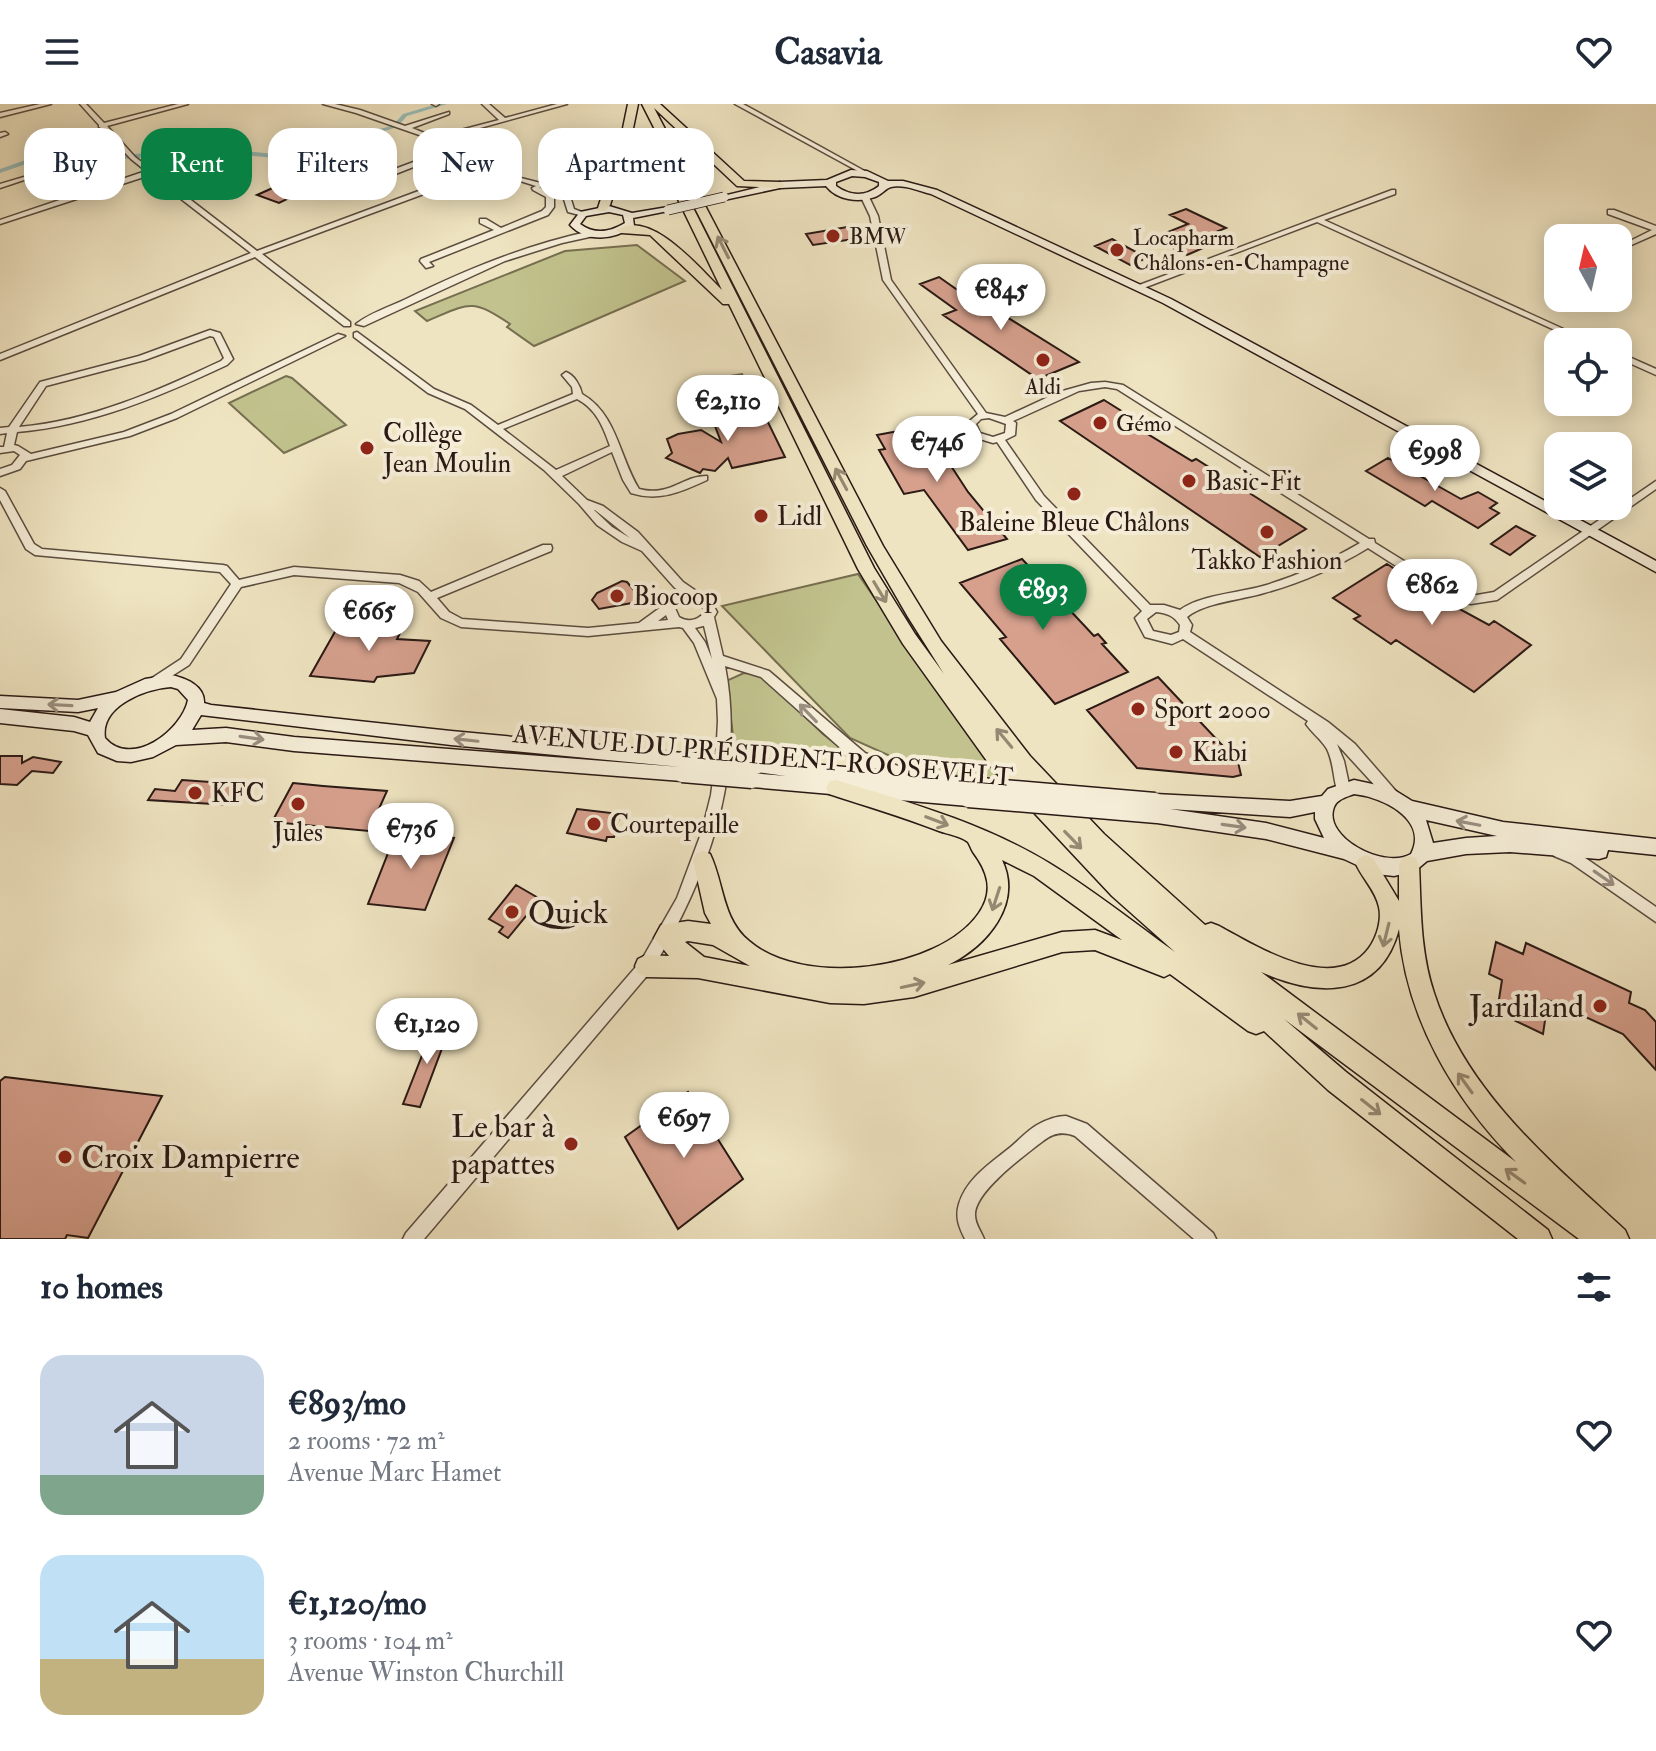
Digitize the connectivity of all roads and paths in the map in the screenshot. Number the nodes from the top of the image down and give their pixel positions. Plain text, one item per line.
1 (48, 104) edge
2 (83, 104) edge
3 (185, 104) edge
4 (326, 104) edge
5 (485, 104) edge
6 (564, 104) edge
7 (634, 104) edge
8 (647, 104) edge
9 (655, 104) edge
10 (738, 104) edge
11 (447, 113) dead end
12 (0, 115) edge
13 (503, 120) junction
14 (101, 126) junction
15 (403, 127) junction
16 (474, 128) edge
17 (413, 131) edge
18 (141, 164) edge
19 (853, 170) junction
20 (141, 175) edge
21 (24, 179) edge
22 (522, 180) edge
23 (522, 180) edge
24 (830, 183) junction
25 (884, 184) junction
26 (780, 185) joint
27 (0, 186) edge
28 (740, 189) junction
29 (1392, 192) dead end
30 (413, 195) edge
31 (865, 197) junction
32 (188, 200) edge
33 (601, 209) junction
34 (1611, 212) dead end
35 (583, 214) junction
36 (630, 216) junction
37 (1318, 220) junction
38 (483, 221) dead end
39 (0, 222) edge
40 (577, 228) junction
41 (622, 230) junction
42 (1656, 230) edge
43 (501, 231) junction
44 (591, 234) junction
45 (565, 238) junction
46 (1632, 242) edge
47 (258, 253) junction
48 (429, 266) dead end
49 (1138, 287) junction
50 (742, 317) junction
51 (347, 324) junction
52 (361, 324) junction
53 (1557, 328) edge
54 (357, 335) junction
55 (341, 336) junction
56 (0, 357) edge
57 (1632, 361) edge
58 (1656, 372) edge
59 (566, 375) dead end
60 (578, 395) junction
61 (984, 416) junction
62 (1006, 420) junction
63 (496, 429) junction
64 (14, 430) junction
65 (0, 431) edge
66 (1000, 440) junction
67 (615, 447) junction
68 (4, 449) edge
69 (26, 458) junction
70 (0, 474) edge
71 (555, 475) junction
72 (703, 478) dead end
73 (1656, 484) edge
74 (0, 491) edge
75 (1589, 531) junction
76 (1370, 542) junction
77 (547, 548) dead end
78 (1656, 567) edge
79 (237, 584) junction
80 (679, 585) junction
81 (697, 596) junction
82 (429, 597) junction
83 (672, 606) junction
84 (1148, 610) junction
85 (1180, 616) junction
86 (708, 617) junction
87 (682, 624) junction
88 (641, 627) junction
89 (1182, 636) junction
90 (719, 659) junction
91 (185, 662) junction
92 (153, 683) junction
93 (183, 684) junction
94 (119, 698) junction
95 (0, 702) edge
96 (724, 702) junction
97 (197, 708) junction
98 (0, 716) edge
99 (96, 731) junction
100 (175, 738) junction
101 (683, 767) junction
102 (754, 773) junction
103 (921, 781) junction
104 (836, 788) junction
105 (1343, 789) junction
106 (968, 792) junction
107 (1326, 803) junction
108 (1401, 803) junction
109 (1156, 808) junction
110 (969, 833) junction
111 (1549, 847) junction
112 (1656, 847) edge
113 (1344, 851) junction
114 (1656, 856) edge
115 (703, 860) junction
116 (1416, 860) junction
117 (1366, 864) junction
118 (1177, 913) junction
119 (1656, 915) edge
120 (667, 935) junction
121 (748, 953) junction
122 (646, 966) junction
123 (698, 967) junction
124 (1194, 978) junction
125 (1337, 1081) junction
126 (412, 1239) edge
127 (975, 1239) edge
128 (1207, 1239) edge
129 (1539, 1239) edge
130 (1601, 1239) edge
131 (1616, 1239) edge

1 - 12 street
2 - 14 street
3 - 14 street
4 - 15 street
5 - 13 street
6 - 13 street
7 - 33 main road
7 - 50 main road
118 -> 8 main road
9 - 28 main road
10 - 19 street
11 - 15 street
13 - 16 street
14 - 18 street
15 - 17 street
19 - 24 main road
19 - 25 main road
20 - 39 street
21 - 27 street
22 - 35 street
23 - 43 street
24 - 26 main road
24 - 31 main road
25 - 31 main road
25 - 49 main road
26 - 28 main road
28 - 36 main road, bridge
29 - 37 street
30 - 47 street
31 - 61 street
32 - 47 street
33 - 35 main road
33 - 36 main road
34 - 42 street
35 - 40 main road
36 - 41 main road
37 - 49 street
37 - 53 street
38 - 43 street
40 - 44 main road
40 - 45 street
41 - 44 main road
41 - 50 main road
42 - 46 street
43 - 48 street
44 - 45 street
45 - 52 street
47 - 51 street
47 - 56 street
49 - 75 main road
50 -> 125 main road
51 - 52 street
51 - 55 street
52 - 54 street
54 - 55 street
54 - 63 street
55 - 69 street
57 - 58 street
59 - 60 street
60 - 63 street
60 - 67 street
61 - 62 street
61 - 66 street
62 - 66 street
62 - 76 street
63 - 71 street
64 - 64 street
64 - 65 street
64 - 68 street
66 - 84 street
67 - 71 street
67 - 72 street
68 - 69 street
69 - 70 street
71 - 80 street
73 - 75 street
74 - 79 street
75 - 76 street
75 - 78 main road
76 - 85 street
77 - 82 street
79 - 82 street
79 - 91 street
80 - 81 street
80 - 83 street
81 - 83 street
81 - 86 street
82 - 88 street
83 - 87 street
83 - 88 street
84 - 85 street
84 - 89 street
85 - 89 street
86 - 87 street
86 - 90 street
87 - 88 street
87 - 96 street
89 - 105 street
89 - 108 street
90 - 96 street
103 -> 90 street
91 - 92 street
91 - 93 street
92 - 93 main road
92 - 94 main road
93 - 97 main road
94 -> 95 main road
94 - 99 main road
96 - 115 street
97 - 100 main road
101 -> 97 main road, AVENUE DU PRÉSIDENT ROOSEVELT
98 - 99 main road
99 - 100 main road
100 -> 101 main road, AVENUE DU PRÉSIDENT ROOSEVELT
101 - 102 main road, AVENUE DU PRÉSIDENT ROOSEVELT, bridge
102 - 103 main road, AVENUE DU PRÉSIDENT ROOSEVELT
102 - 104 main road, AVENUE DU PRÉSIDENT ROOSEVELT
103 - 106 main road, AVENUE DU PRÉSIDENT ROOSEVELT
104 - 106 main road, AVENUE DU PRÉSIDENT ROOSEVELT
104 -> 110 main road
105 - 107 main road
105 - 108 main road
106 - 109 main road, AVENUE DU PRÉSIDENT ROOSEVELT, bridge
107 - 109 main road, AVENUE DU PRÉSIDENT ROOSEVELT
107 - 113 main road
112 -> 108 main road
108 - 116 main road
109 -> 113 main road, AVENUE DU PRÉSIDENT ROOSEVELT
110 -> 121 main road
110 - 124 main road
111 - 114 main road
111 - 116 main road
111 -> 119 street
113 - 117 main road
115 - 120 street
115 - 121 main road
116 - 117 main road
131 -> 116 main road
117 -> 118 main road
130 -> 118 main road
120 - 121 main road
120 - 122 street
120 - 123 main road
122 - 123 main road
122 - 126 street
123 -> 124 main road
124 - 125 main road
125 -> 129 main road
127 - 128 street

